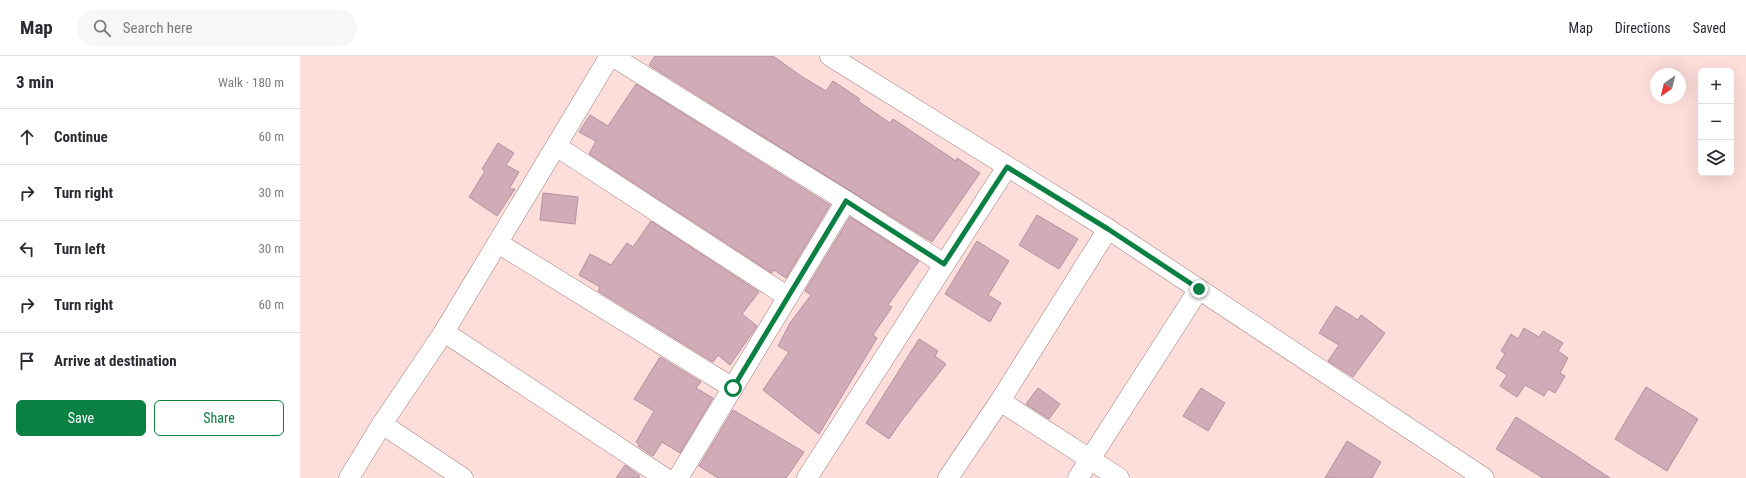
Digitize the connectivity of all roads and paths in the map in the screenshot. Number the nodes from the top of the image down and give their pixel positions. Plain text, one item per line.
1 (611, 56) edge
2 (830, 56) edge
3 (556, 146) junction
4 (1007, 167) junction
5 (846, 201) junction
6 (1108, 229) junction
7 (498, 243) junction
8 (944, 264) junction
9 (1199, 289) junction
10 (788, 297) junction
11 (444, 332) junction
12 (733, 388) junction
13 (1000, 401) junction
14 (382, 424) junction
15 (1090, 458) junction
16 (349, 478) edge
17 (463, 478) edge
18 (665, 478) edge
19 (678, 478) edge
20 (807, 478) edge
21 (948, 478) edge
22 (1078, 478) edge
23 (1120, 478) edge
24 (1484, 478) edge

1 - 3 street
1 - 5 street
2 - 4 street
3 - 7 street
3 - 10 street
4 - 6 street
4 - 8 street
5 - 8 street
5 - 10 street
6 - 9 street
6 - 13 street
7 - 11 street
7 - 12 street
8 - 20 street
9 - 15 street
9 - 24 street
10 - 12 street
11 - 14 street
11 - 18 street
12 - 19 street
13 - 15 street
13 - 21 street
14 - 16 street
14 - 17 street
15 - 22 street
15 - 23 street

